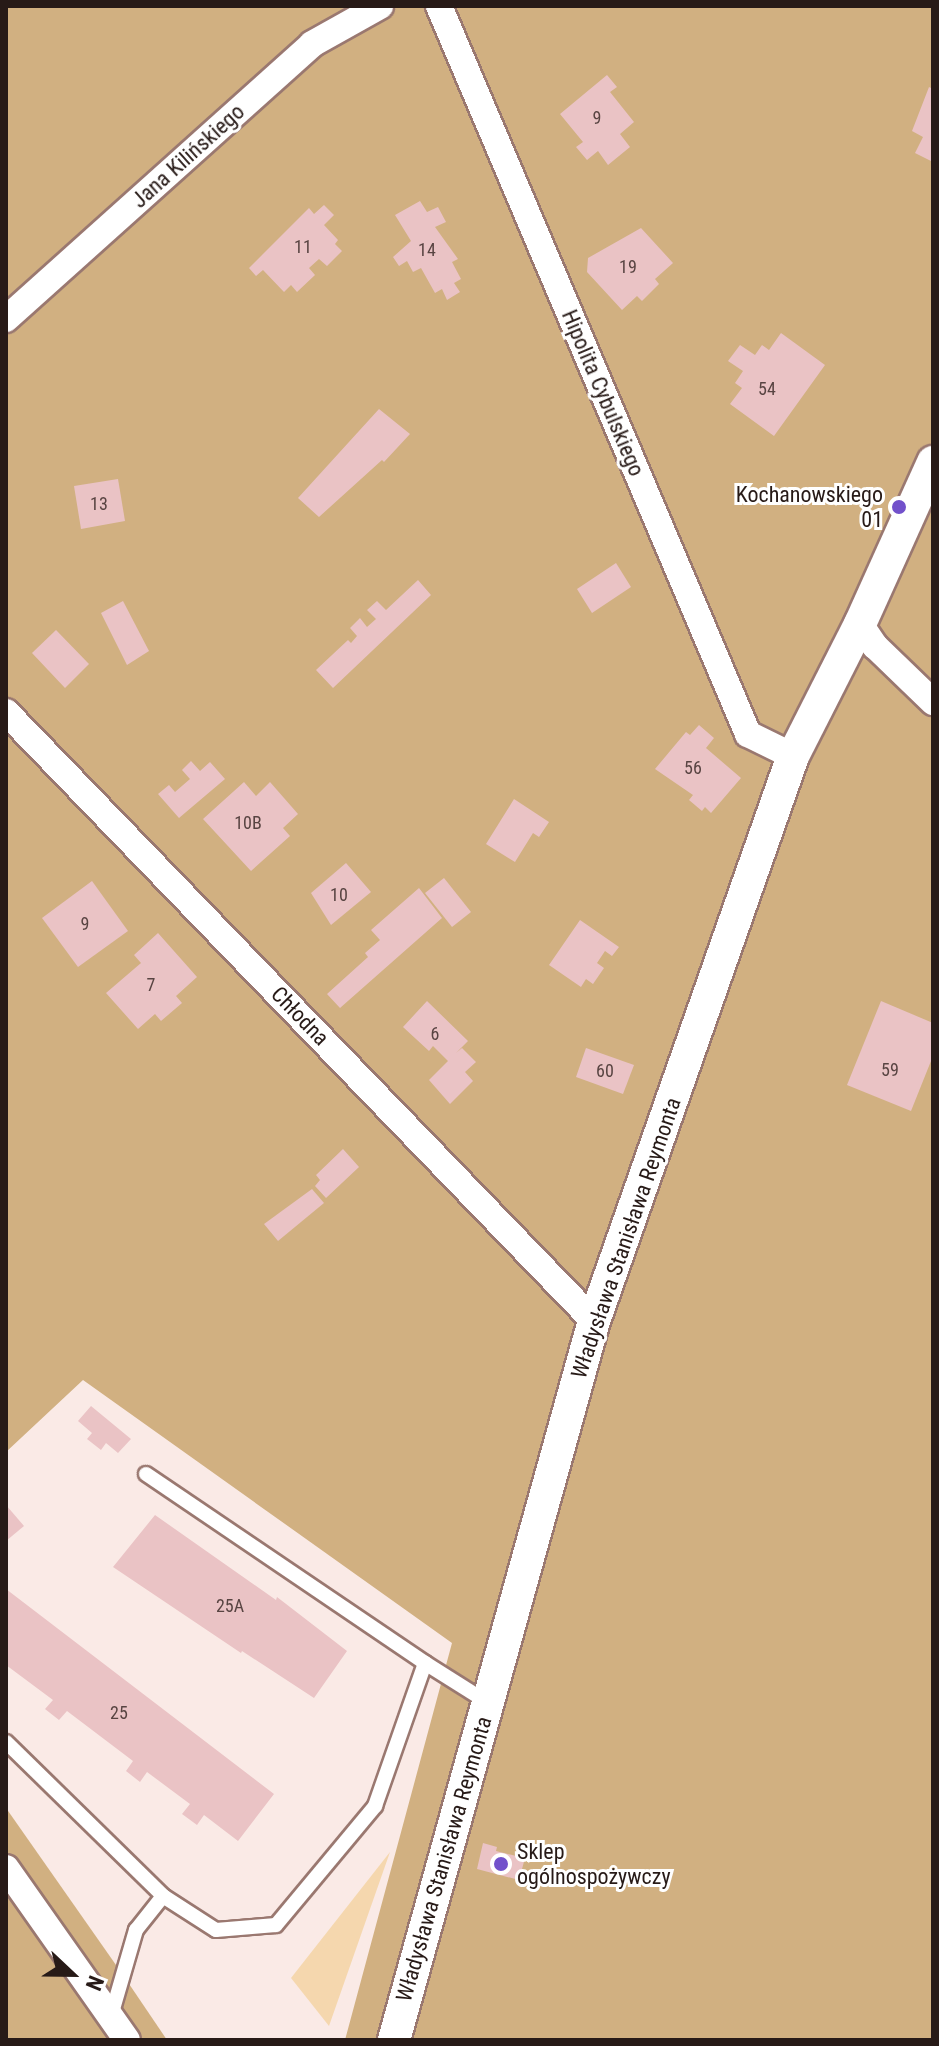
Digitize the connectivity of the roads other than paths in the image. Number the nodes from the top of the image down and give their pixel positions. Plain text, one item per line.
1 (380, 6) edge
2 (439, 6) edge
3 (6, 319) edge
4 (933, 462) edge
5 (860, 624) junction
6 (933, 702) edge
7 (6, 712) edge
8 (793, 756) junction
9 (594, 1321) junction
10 (146, 1474) dead end
11 (425, 1663) junction
12 (488, 1702) junction
13 (6, 1742) edge
14 (6, 1868) edge
15 (163, 1896) junction
16 (111, 2017) junction
17 (127, 2040) edge
18 (394, 2040) edge

1 - 3 street, Jana Kilińskiego
2 - 8 street, Hipolita Cybulskiego
4 - 5 street, Władysława Stanisława Reymonta
5 - 6 street
5 - 8 street, Władysława Stanisława Reymonta
7 - 9 street, Chłodna
8 - 9 street, Władysława Stanisława Reymonta
9 - 12 street, Władysława Stanisława Reymonta
10 - 11 lane
11 - 12 lane
11 - 15 lane
12 - 18 street, Władysława Stanisława Reymonta
13 - 15 lane
14 - 16 street
15 - 16 lane
16 - 17 street

